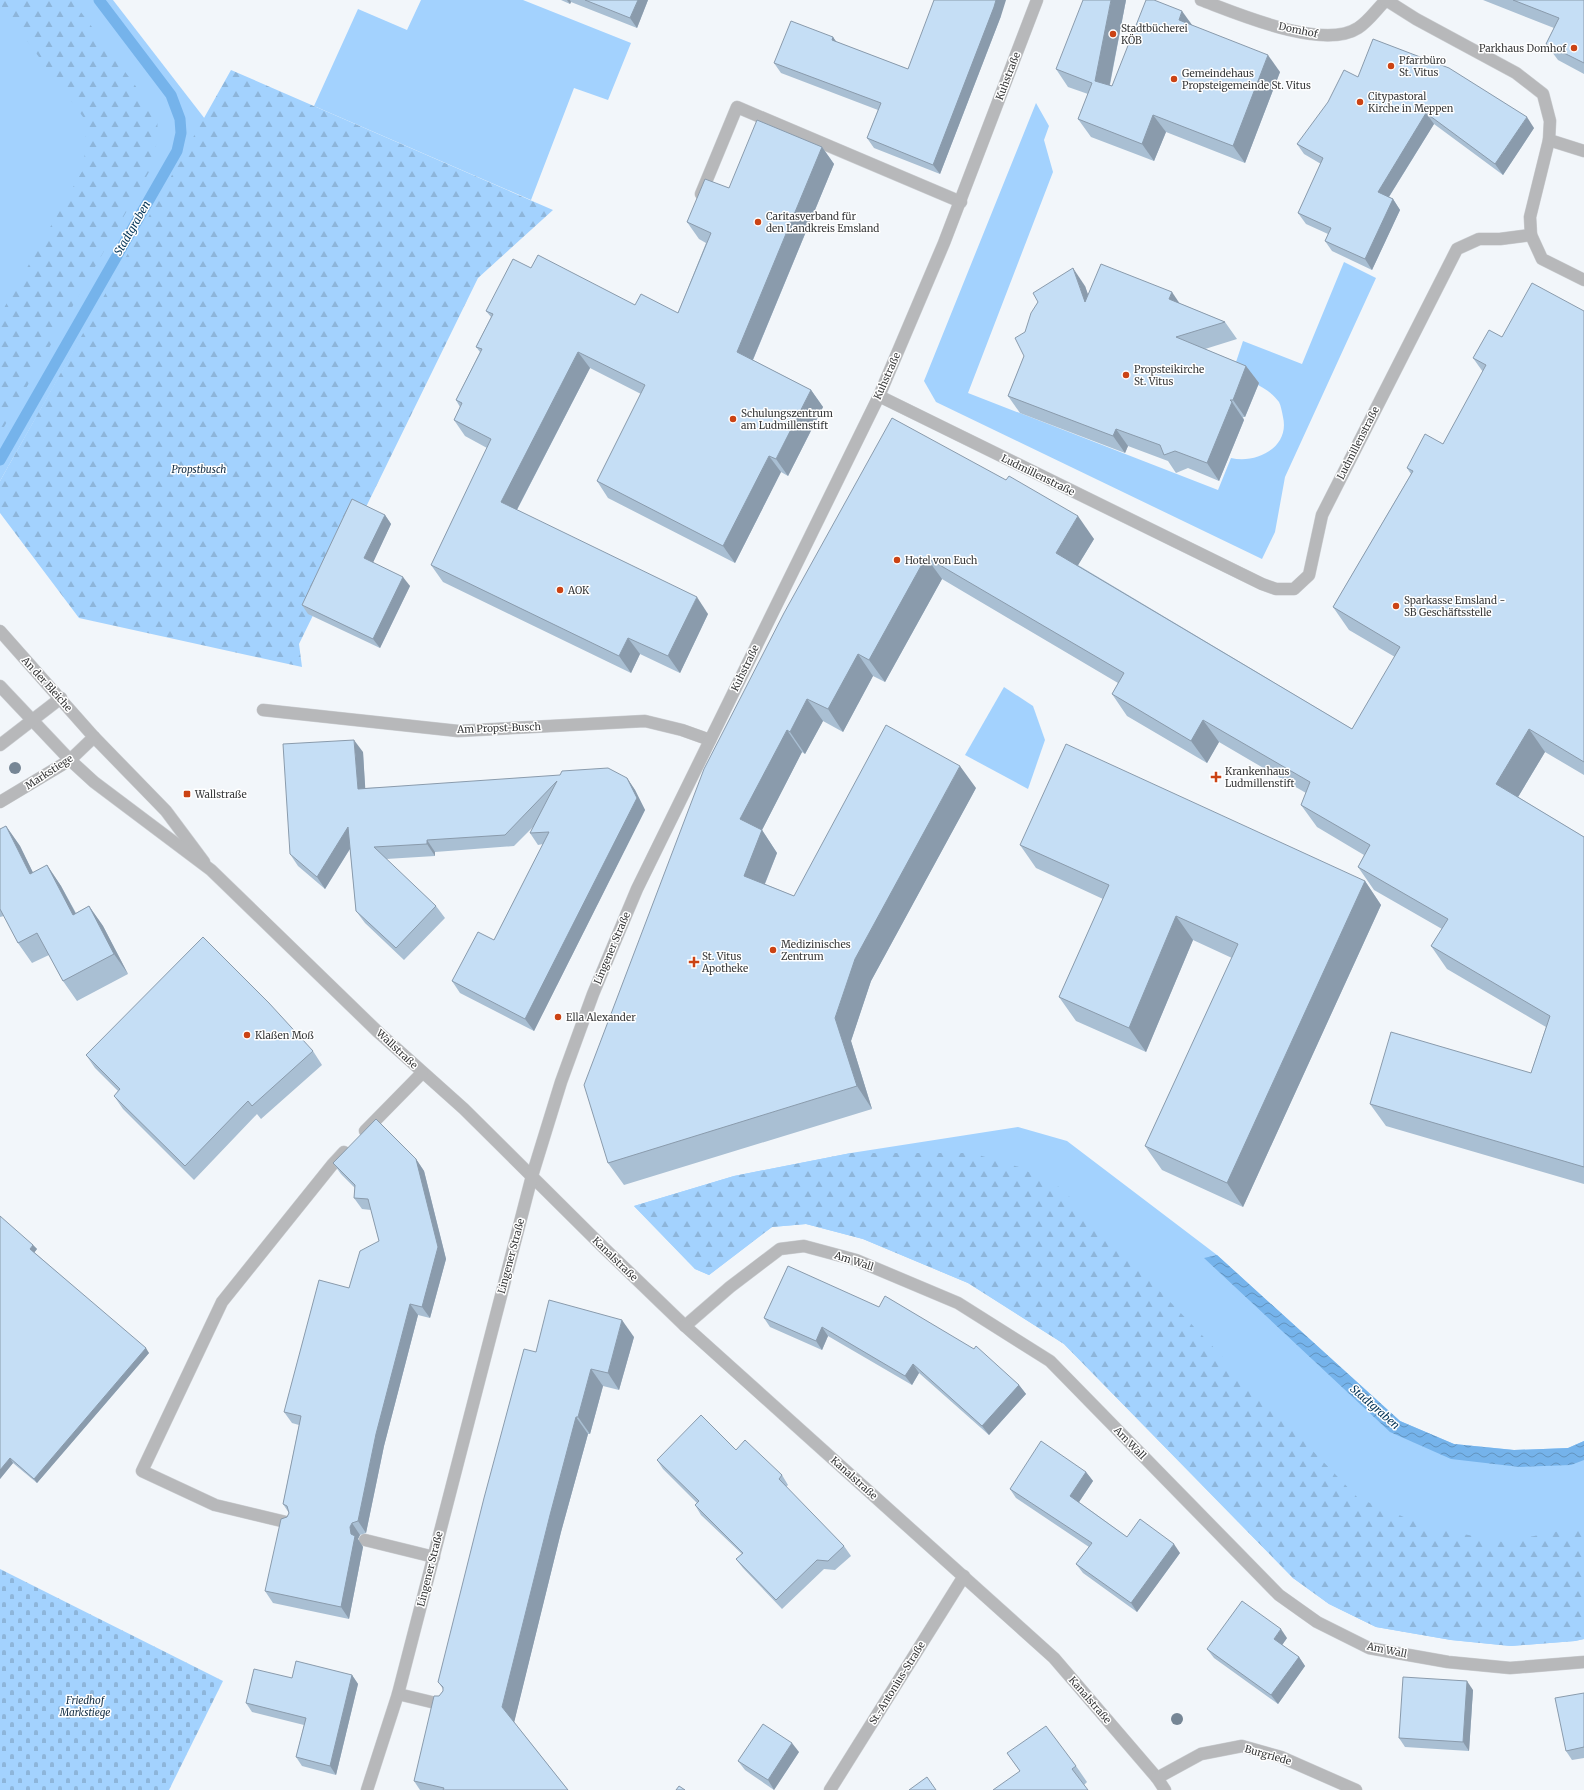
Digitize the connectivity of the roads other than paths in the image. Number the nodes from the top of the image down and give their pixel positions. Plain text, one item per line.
1 (1037, 0) edge
2 (1200, 0) edge
3 (1386, 0) edge
4 (1549, 140) junction
5 (1584, 151) edge
6 (961, 202) junction
7 (697, 205) edge
8 (1531, 235) junction
9 (1584, 280) edge
10 (879, 396) junction
11 (0, 631) edge
12 (0, 686) edge
13 (61, 698) junction
14 (263, 710) dead end
15 (33, 720) junction
16 (94, 737) junction
17 (710, 740) junction
18 (0, 745) edge
19 (70, 760) junction
20 (0, 802) edge
21 (211, 870) junction
22 (422, 1073) junction
23 (532, 1176) junction
24 (685, 1326) junction
25 (290, 1524) edge
26 (365, 1540) dead end
27 (434, 1556) junction
28 (964, 1576) junction
29 (1584, 1662) edge
30 (398, 1694) junction
31 (448, 1706) edge
32 (1157, 1778) junction
33 (367, 1790) edge
34 (830, 1790) edge
35 (1165, 1790) edge
36 (1356, 1790) edge

1 - 6 street, Kuhstraße
2 - 3 street, Domhof
3 - 4 street
4 - 5 street
4 - 8 street
6 - 7 street
6 - 10 street, Kuhstraße
8 - 9 street
8 - 10 street, Ludmillenstraße
10 - 17 street, Kuhstraße
11 - 13 street, An der Bleiche
12 - 15 street
13 - 15 street
13 - 16 street, An der Bleiche
14 - 17 street, Am Propst-Busch
15 - 18 street
15 - 19 street
16 - 19 street, Markstiege
16 - 21 street, Wallstraße
17 - 23 street, Lingener Straße
19 - 20 street, Markstiege
19 - 21 street, Wallstraße
21 - 22 street, Wallstraße
22 - 23 street, Wallstraße
22 - 25 street
23 - 24 street, Kanalstraße
23 - 27 street, Lingener Straße
24 - 28 street, Kanalstraße
24 - 29 street, Am Wall
26 - 27 street
27 - 30 street, Lingener Straße
28 - 32 street, Kanalstraße
28 - 34 street, St.-Antonius-Straße
30 - 31 street
30 - 33 street, Lingener Straße
32 - 35 street, Kanalstraße
32 - 36 street, Burgriede

